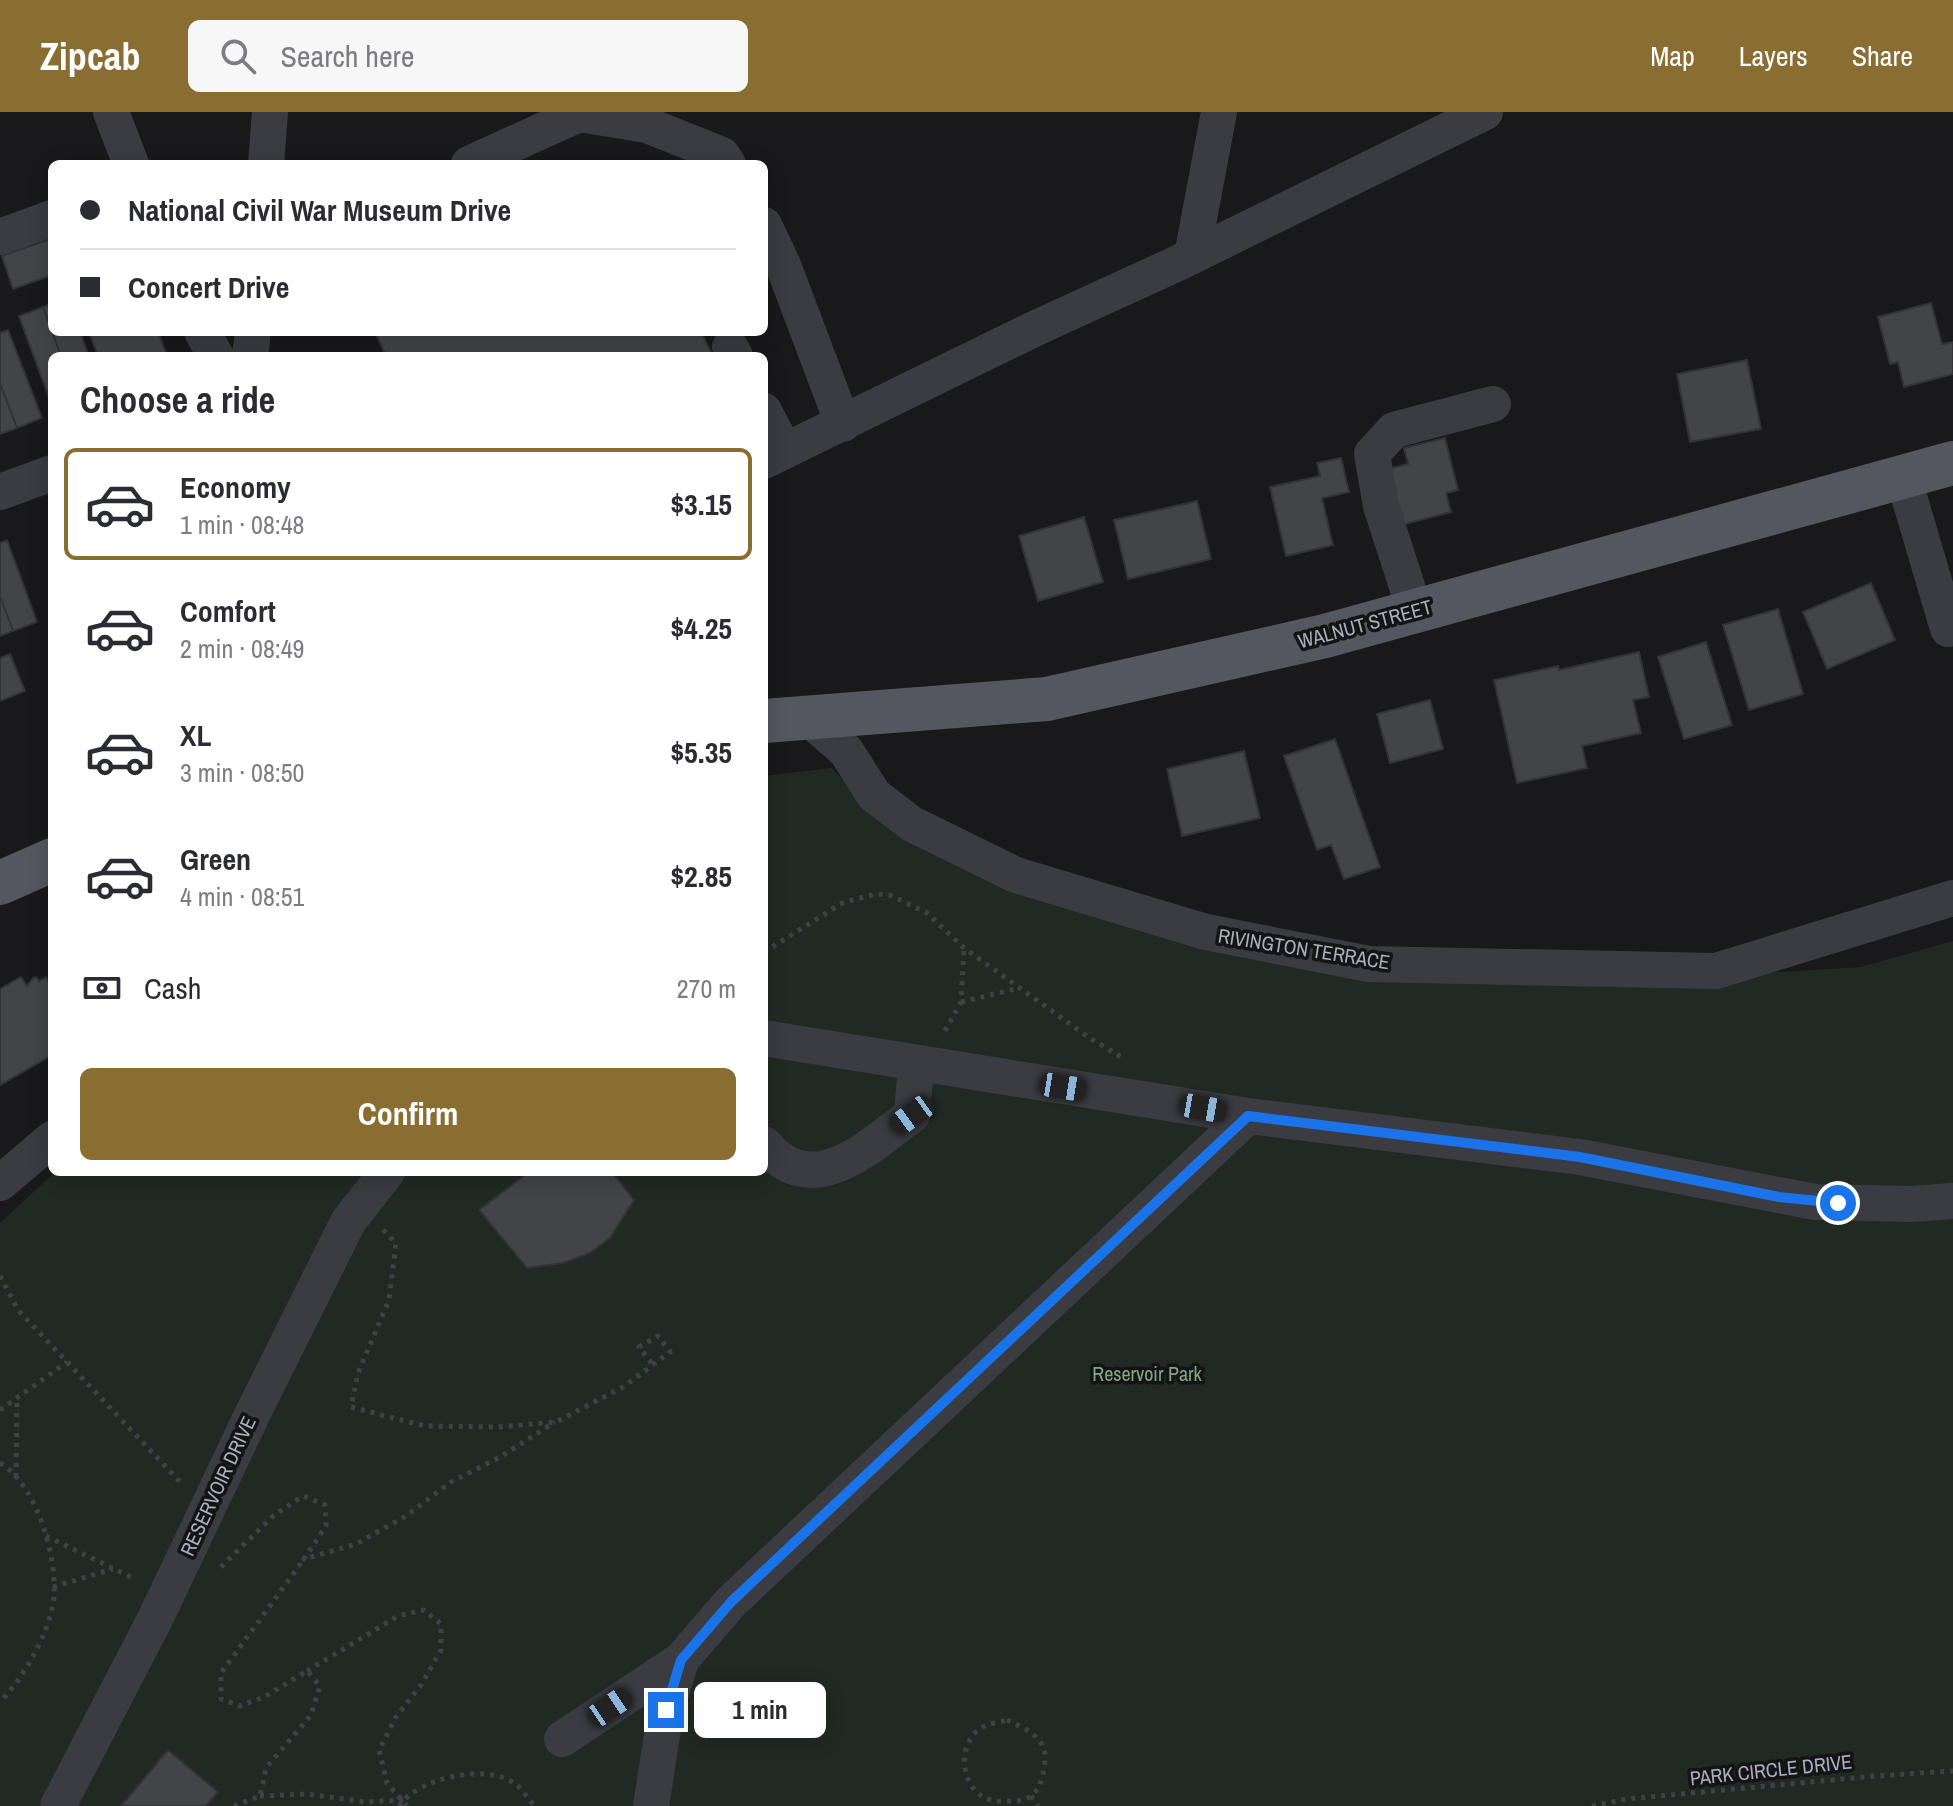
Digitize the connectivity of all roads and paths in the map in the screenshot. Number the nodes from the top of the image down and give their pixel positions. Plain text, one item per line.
1 (111, 112) edge
2 (270, 112) edge
3 (1219, 112) edge
4 (1485, 112) edge
5 (129, 160) edge
6 (266, 160) edge
7 (478, 160) edge
8 (725, 160) edge
9 (48, 219) edge
10 (768, 233) edge
11 (0, 237) edge
12 (1192, 256) junction
13 (1493, 404) dead end
14 (843, 424) junction
15 (768, 427) edge
16 (775, 456) edge
17 (1953, 463) edge
18 (48, 474) edge
19 (1903, 476) junction
20 (0, 492) edge
21 (1415, 611) junction
22 (1948, 629) dead end
23 (807, 717) junction
24 (768, 721) edge
25 (48, 862) edge
26 (0, 883) edge
27 (1953, 898) edge
28 (964, 948) junction
29 (768, 950) edge
30 (1020, 987) junction
31 (961, 1002) junction
32 (768, 1039) edge
33 (1130, 1062) dead end
34 (926, 1066) junction
35 (1248, 1116) junction
36 (48, 1142) edge
37 (768, 1149) edge
38 (384, 1176) edge
39 (0, 1183) edge
40 (1953, 1201) edge
41 (360, 1206) junction
42 (0, 1276) edge
43 (67, 1362) junction
44 (653, 1365) junction
45 (17, 1399) junction
46 (0, 1410) edge
47 (556, 1422) junction
48 (0, 1463) edge
49 (16, 1478) junction
50 (207, 1509) junction
51 (45, 1536) junction
52 (304, 1559) junction
53 (219, 1568) dead end
54 (114, 1569) junction
55 (53, 1587) junction
56 (167, 1594) junction
57 (681, 1660) junction
58 (307, 1671) junction
59 (0, 1702) edge
60 (562, 1739) dead end
61 (1953, 1771) edge
62 (260, 1796) junction
63 (1031, 1796) junction
64 (988, 1803) edge
65 (403, 1804) edge
66 (58, 1806) edge
67 (234, 1806) edge
68 (535, 1806) edge
69 (651, 1806) edge
70 (1038, 1806) edge
71 (1592, 1806) edge

1 - 5 street
2 - 6 street
3 - 12 street
4 - 12 street
7 - 8 street
9 - 11 street
10 - 14 street
12 - 14 street
13 - 21 street
14 - 16 street
15 - 16 street
17 - 19 main road, WALNUT STREET
18 - 20 street
19 - 21 main road, WALNUT STREET
19 - 22 street
21 - 23 main road, WALNUT STREET
23 - 24 main road, WALNUT STREET
23 - 27 street, RIVINGTON TERRACE
25 - 26 main road
28 - 29 path
28 - 30 path
28 - 31 path
30 - 31 path
30 - 33 path
31 - 34 path
32 - 34 street
34 - 35 street
34 - 37 street
35 - 40 street
35 - 57 street
36 - 39 street
38 - 41 street, RESERVOIR DRIVE
41 - 47 path
41 - 50 street, RESERVOIR DRIVE
42 - 43 path
43 - 45 path
43 - 50 path
44 - 44 path
44 - 47 path
45 - 46 path
45 - 49 path
47 - 52 path
48 - 49 path
49 - 51 path
50 - 56 street, RESERVOIR DRIVE
51 - 54 path
51 - 55 path
52 - 53 path
52 - 58 path
54 - 55 path
54 - 56 path
55 - 59 path
56 - 66 street, RESERVOIR DRIVE
57 - 60 street
57 - 69 street
58 - 62 path
58 - 65 path
61 - 71 path, PARK CIRCLE DRIVE
62 - 65 path
62 - 67 path
63 - 64 path
63 - 64 path
63 - 70 path
65 - 68 path

